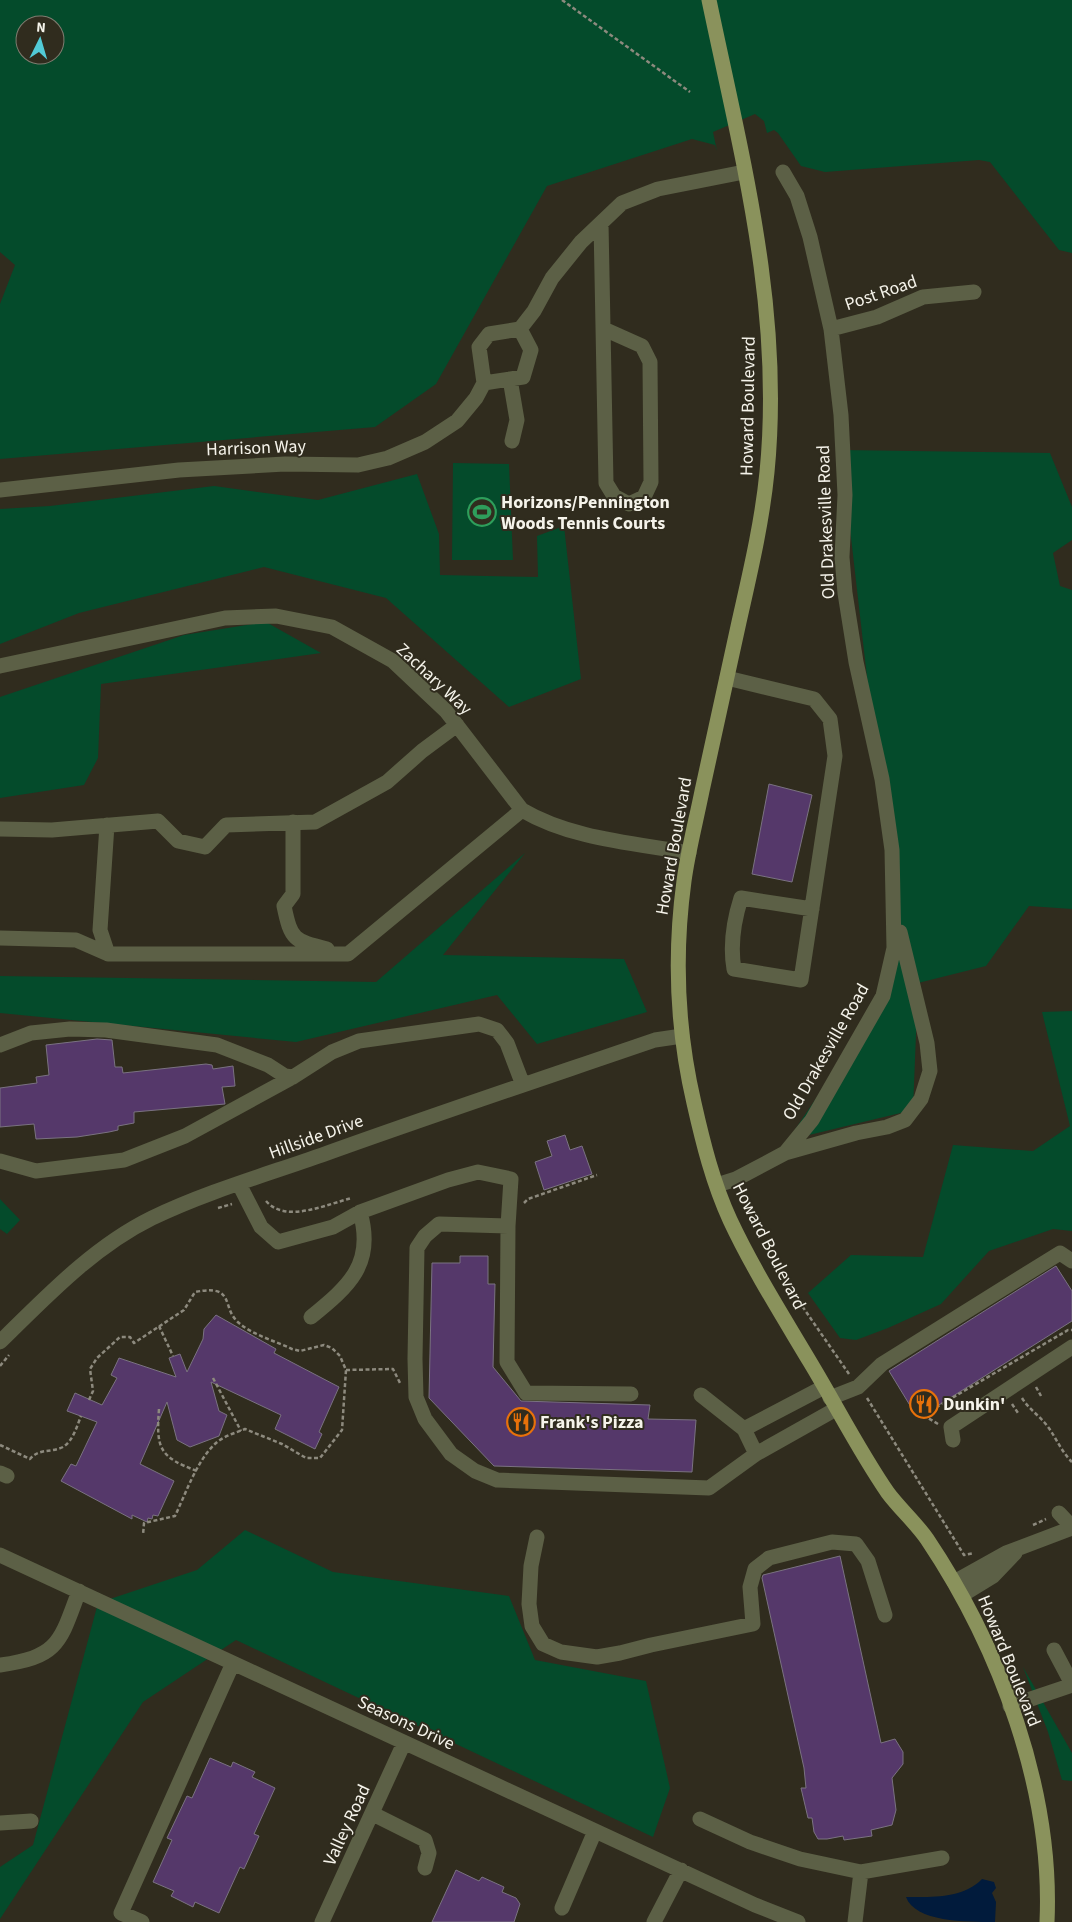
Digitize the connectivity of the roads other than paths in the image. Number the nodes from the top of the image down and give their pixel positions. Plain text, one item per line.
1 (709, 0) edge
2 (744, 172) junction
3 (783, 172) dead end
4 (601, 223) junction
5 (974, 292) dead end
6 (520, 329) junction
7 (604, 329) junction
8 (831, 330) junction
9 (510, 379) junction
10 (484, 383) junction
11 (512, 441) dead end
12 (0, 490) edge
13 (0, 666) edge
14 (727, 678) junction
15 (457, 725) junction
16 (522, 810) junction
17 (293, 822) junction
18 (107, 825) junction
19 (0, 830) edge
20 (689, 853) junction
21 (894, 906) junction
22 (812, 909) junction
23 (0, 938) edge
24 (108, 954) junction
25 (348, 954) junction
26 (682, 1036) junction
27 (0, 1045) edge
28 (293, 1077) junction
29 (523, 1085) junction
30 (785, 1153) junction
31 (0, 1161) edge
32 (239, 1184) junction
33 (717, 1185) junction
34 (360, 1212) junction
35 (508, 1226) junction
36 (1072, 1261) edge
37 (311, 1317) dead end
38 (1072, 1347) edge
39 (5, 1348) edge
40 (630, 1394) dead end
41 (701, 1395) dead end
42 (830, 1398) junction
43 (744, 1429) junction
44 (953, 1440) dead end
45 (756, 1454) junction
46 (1059, 1513) road end
47 (1072, 1528) edge
48 (537, 1537) dead end
49 (0, 1555) edge
50 (958, 1588) junction
51 (79, 1591) junction
52 (885, 1615) dead end
53 (1054, 1650) dead end
54 (233, 1663) junction
55 (0, 1665) edge
56 (1072, 1685) edge
57 (1010, 1706) junction
58 (404, 1743) junction
59 (373, 1814) junction
60 (700, 1819) dead end
61 (31, 1821) dead end
62 (0, 1824) edge
63 (595, 1831) junction
64 (942, 1858) dead end
65 (425, 1868) dead end
66 (681, 1870) junction
67 (861, 1872) junction
68 (562, 1908) dead end
69 (142, 1922) edge
70 (322, 1922) edge
71 (654, 1922) edge
72 (798, 1922) edge
73 (855, 1922) edge
74 (1047, 1922) edge

1 - 2 main road, Howard Boulevard
2 - 4 street
2 - 14 main road, Howard Boulevard
3 - 8 street, Old Drakesville Road
4 - 6 street
4 - 7 street
5 - 8 street, Post Road
6 - 9 street
6 - 10 street
7 - 7 street
8 - 21 street, Old Drakesville Road
9 - 10 street
9 - 11 street
10 - 12 street, Harrison Way
13 - 15 street, Zachary Way
14 - 20 main road, Howard Boulevard
14 - 22 street
15 - 16 street, Zachary Way
15 - 17 street
16 - 20 street, Zachary Way
16 - 25 street
17 - 18 street
17 - 25 street
18 - 19 street
18 - 24 street
20 - 26 main road, Howard Boulevard
21 - 30 street, Old Drakesville Road
21 - 30 street, Old Drakesville Road
22 - 22 street
23 - 24 street
24 - 25 street
26 - 29 street, Hillside Drive
26 - 33 main road, Howard Boulevard
27 - 28 street
28 - 29 street
28 - 31 street
29 - 32 street, Hillside Drive
30 - 33 street, Old Drakesville Road
32 - 34 street
32 - 39 street, Hillside Drive
33 - 42 main road, Howard Boulevard
34 - 35 street
34 - 37 street
35 - 40 street
35 - 45 street
36 - 42 street
38 - 44 street
41 - 43 street
42 - 43 street
42 - 45 street
42 - 50 main road, Howard Boulevard
43 - 45 street
46 - 47 street
47 - 50 street
48 - 52 street
49 - 51 street, Seasons Drive
50 - 57 main road, Howard Boulevard
51 - 54 street, Seasons Drive
51 - 55 street
53 - 56 street
54 - 58 street, Seasons Drive
54 - 69 street
56 - 57 street
57 - 74 main road, Howard Boulevard
58 - 59 street, Valley Road
58 - 63 street, Seasons Drive
59 - 65 street
59 - 70 street, Valley Road
60 - 67 street
61 - 62 street
63 - 66 street, Seasons Drive
63 - 68 street
64 - 67 street
66 - 71 street
66 - 72 street, Seasons Drive
67 - 73 street

